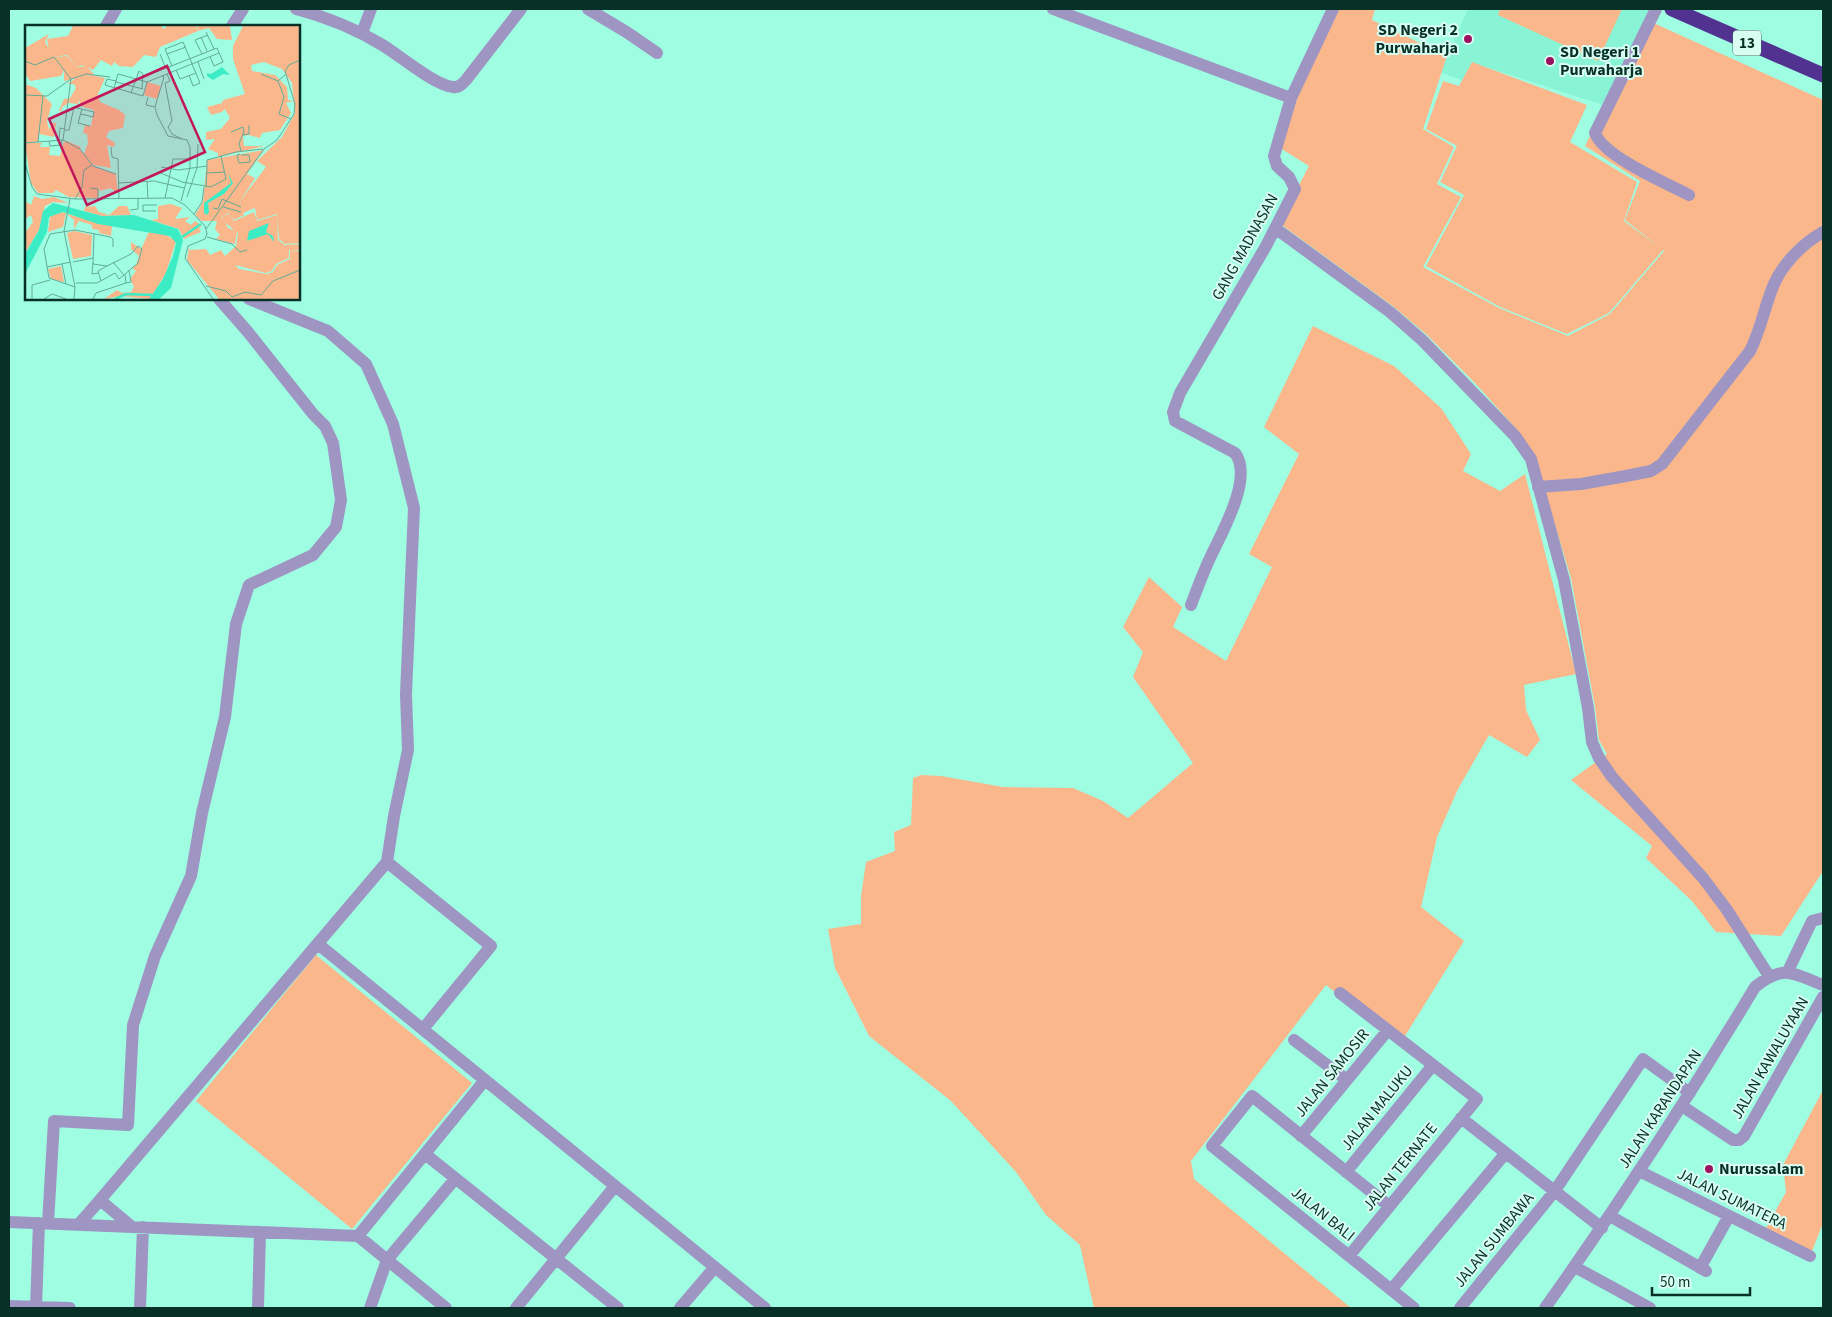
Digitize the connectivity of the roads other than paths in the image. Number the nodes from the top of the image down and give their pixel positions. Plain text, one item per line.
1 (116, 9) edge
2 (243, 9) edge
3 (296, 9) edge
4 (371, 9) edge
5 (521, 9) edge
6 (588, 9) edge
7 (1053, 9) edge
8 (1333, 9) edge
9 (1656, 9) edge
10 (1672, 9) edge
11 (107, 25) edge
12 (233, 25) edge
13 (362, 33) junction
14 (657, 53) dead end
15 (1823, 76) edge
16 (1291, 98) junction
17 (1689, 195) dead end
18 (1275, 228) junction
19 (1823, 232) edge
20 (220, 300) edge
21 (251, 300) edge
22 (1538, 487) junction
23 (1191, 605) dead end
24 (388, 862) junction
25 (1823, 918) edge
26 (318, 944) junction
27 (1788, 971) junction
28 (1769, 976) junction
29 (1823, 985) edge
30 (1340, 993) dead end
31 (1823, 997) edge
32 (423, 1029) junction
33 (1388, 1030) junction
34 (1294, 1040) dead end
35 (1433, 1065) junction
36 (485, 1080) junction
37 (1346, 1080) junction
38 (1690, 1093) junction
39 (1682, 1106) junction
40 (1461, 1118) junction
41 (1302, 1136) junction
42 (425, 1154) junction
43 (1505, 1154) junction
44 (1639, 1171) junction
45 (1346, 1172) junction
46 (455, 1178) junction
47 (615, 1186) junction
48 (1554, 1192) junction
49 (100, 1200) junction
50 (1389, 1206) junction
51 (1610, 1216) junction
52 (1729, 1216) junction
53 (9, 1222) edge
54 (43, 1223) junction
55 (79, 1224) junction
56 (137, 1227) junction
57 (1602, 1228) junction
58 (260, 1232) junction
59 (358, 1236) junction
60 (1349, 1256) junction
61 (1810, 1256) dead end
62 (556, 1259) junction
63 (387, 1260) junction
64 (715, 1267) junction
65 (1575, 1267) junction
66 (1391, 1290) junction
67 (9, 1306) edge
68 (36, 1308) edge
69 (70, 1308) edge
70 (140, 1308) edge
71 (258, 1308) edge
72 (370, 1308) edge
73 (446, 1308) edge
74 (516, 1308) edge
75 (618, 1308) edge
76 (680, 1308) edge
77 (765, 1308) edge
78 (1414, 1308) edge
79 (1460, 1308) edge
80 (1545, 1308) edge
81 (1650, 1308) edge

1 - 11 street
2 - 12 street
3 - 13 street
4 - 13 street
5 - 13 street
6 - 14 street
7 - 16 street
8 - 16 street, GANG MADNASAN
9 - 17 street
10 - 15 highway, 13
16 - 18 street, GANG MADNASAN
18 - 22 street
18 - 23 street, GANG MADNASAN
19 - 22 street
20 - 54 street
21 - 24 street
22 - 28 street
24 - 26 street
24 - 32 street
25 - 27 street
26 - 32 street
26 - 49 street
27 - 28 street, JALAN KARANDAPAN
27 - 29 street
28 - 38 street, JALAN KARANDAPAN
30 - 33 street
31 - 39 street, JALAN KAWALUYAAN
32 - 36 street
33 - 35 street
33 - 37 street, JALAN SAMOSIR
34 - 37 street
35 - 40 street, JALAN TERNATE
35 - 45 street, JALAN MALUKU
36 - 42 street
36 - 47 street
37 - 41 street, JALAN SAMOSIR
38 - 39 street, JALAN KARANDAPAN
38 - 48 street, JALAN SUMBAWA
39 - 44 street, JALAN KARANDAPAN
40 - 43 street
40 - 50 street, JALAN TERNATE
41 - 45 street
41 - 60 street, JALAN BALI
42 - 46 street
42 - 59 street
43 - 48 street
43 - 66 street
44 - 51 street, JALAN KARANDAPAN
44 - 52 street, JALAN SUMATERA
45 - 50 street
46 - 62 street
46 - 63 street
47 - 62 street
47 - 64 street
48 - 57 street
48 - 79 street, JALAN SUMBAWA
49 - 55 street
49 - 56 street
50 - 60 street, JALAN TERNATE
51 - 52 street
51 - 57 street, JALAN KARANDAPAN
52 - 61 street, JALAN SUMATERA
53 - 54 street
54 - 55 street
54 - 68 street
55 - 56 street
56 - 58 street
56 - 70 street
57 - 65 street, JALAN KARANDAPAN
58 - 59 street
58 - 71 street
59 - 63 street
60 - 66 street, JALAN BALI
62 - 74 street
62 - 75 street
63 - 72 street
63 - 73 street
64 - 76 street
64 - 77 street
65 - 80 street, JALAN KARANDAPAN
65 - 81 street
66 - 78 street, JALAN BALI
67 - 68 street
68 - 69 street

